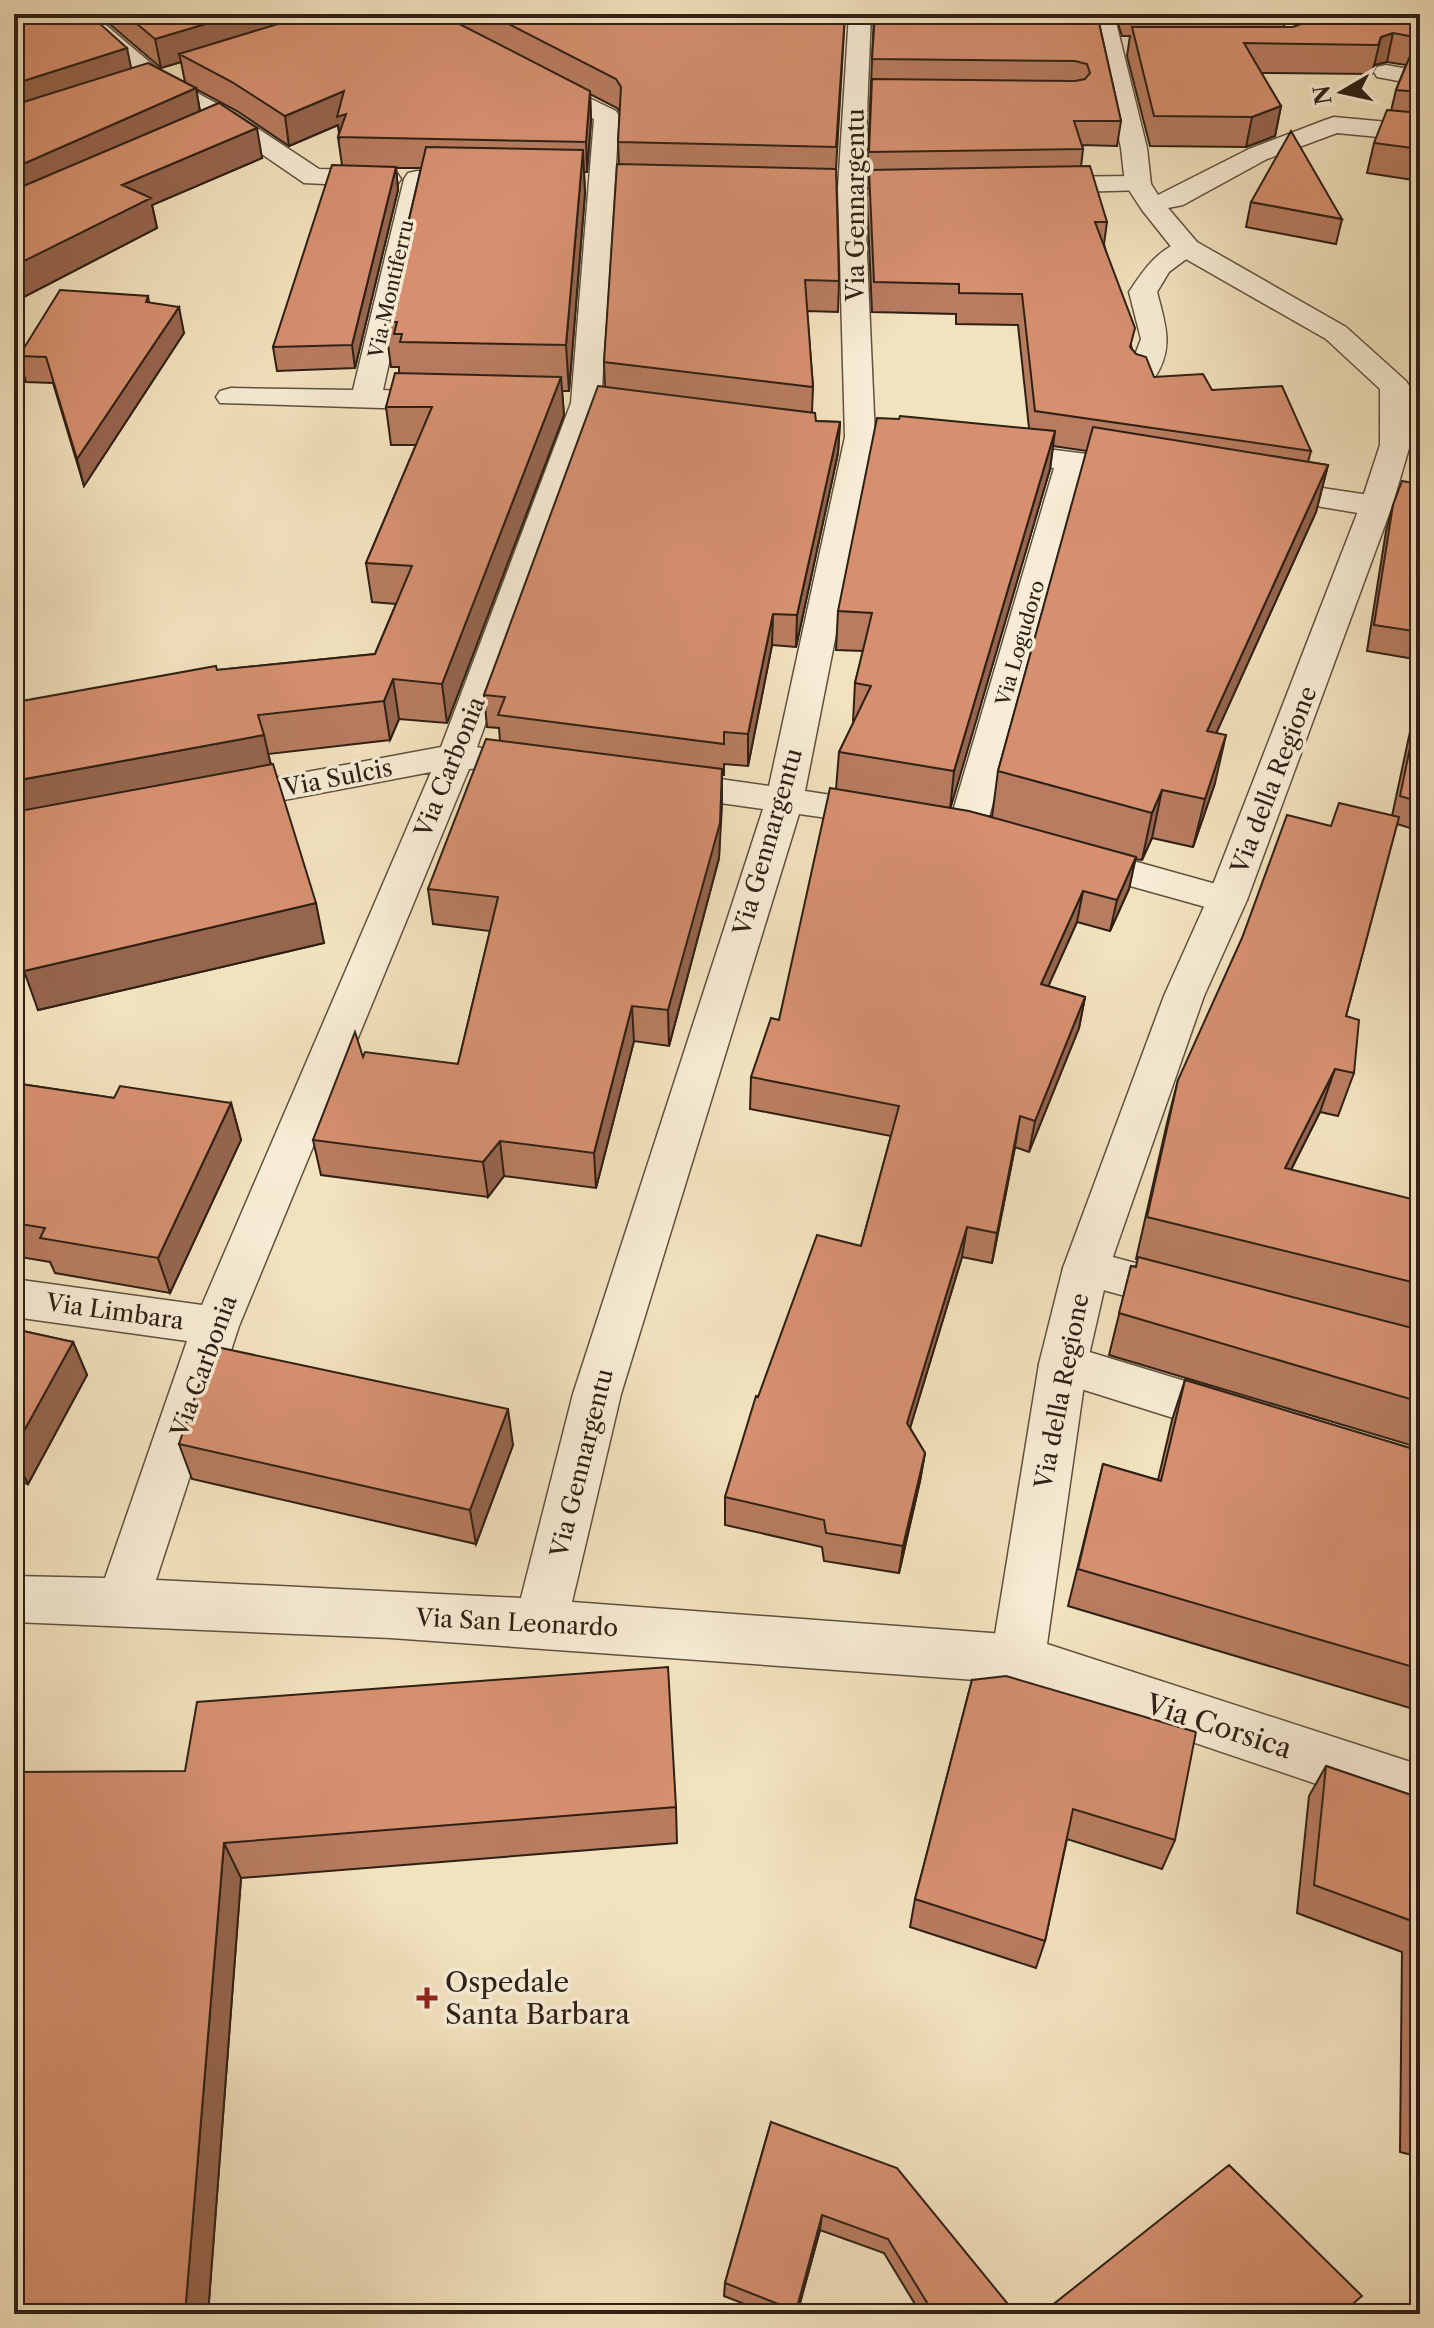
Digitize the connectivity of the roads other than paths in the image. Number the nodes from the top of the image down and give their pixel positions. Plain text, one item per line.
1 (79, 14) edge
2 (1291, 14) edge
3 (858, 16) edge
4 (1106, 29) edge
5 (1240, 46) edge
6 (509, 65) edge
7 (186, 71) edge
8 (1386, 72) edge
9 (1420, 78) edge
10 (157, 81) junction
11 (128, 90) edge
12 (856, 93) junction
13 (887, 93) edge
14 (227, 119) junction
15 (202, 131) edge
16 (1420, 133) edge
17 (417, 179) junction
18 (448, 180) edge
19 (1013, 186) edge
20 (1144, 194) junction
21 (1187, 248) junction
22 (1142, 376) edge
23 (231, 397) dead end
24 (366, 399) junction
25 (468, 401) edge
26 (1408, 431) edge
27 (966, 448) edge
28 (1072, 459) junction
29 (1165, 473) edge
30 (1226, 483) edge
31 (1376, 506) junction
32 (456, 756) junction
33 (519, 764) edge
34 (628, 778) edge
35 (785, 798) junction
36 (182, 807) edge
37 (1043, 849) edge
38 (1227, 900) junction
39 (1086, 1268) junction
40 (14, 1298) edge
41 (1223, 1303) edge
42 (216, 1326) junction
43 (1063, 1364) junction
44 (1271, 1427) edge
45 (14, 1599) edge
46 (123, 1601) junction
47 (541, 1623) junction
48 (1018, 1659) junction
49 (1420, 1792) edge

1 - 10 street
2 - 5 street
3 - 12 street, Via Gennargentu
4 - 20 street
6 - 32 street, Via Carbonia
7 - 10 street
8 - 9 street
10 - 11 street
10 - 14 street
12 - 13 street
12 - 35 street, Via Gennargentu
14 - 15 street
14 - 17 street
16 - 20 street
17 - 18 street
17 - 24 street, Via Montiferru
19 - 20 street
20 - 21 street, Via della Regione
21 - 22 street
21 - 26 street, Via della Regione
23 - 24 street
24 - 25 street
26 - 31 street, Via della Regione
27 - 28 street
28 - 29 street
28 - 35 street, Via Logudoro
30 - 31 street
31 - 38 street, Via della Regione
32 - 33 street, Via Sulcis
32 - 36 street, Via Sulcis
32 - 42 street, Via Carbonia
34 - 35 street
35 - 47 street, Via Gennargentu
37 - 38 street
38 - 39 street, Via della Regione
39 - 41 street
39 - 43 street, Via della Regione
40 - 42 street, Via Limbara
42 - 46 street, Via Carbonia
43 - 44 street
43 - 48 street, Via della Regione
45 - 46 street, Via San Leonardo
46 - 47 street, Via San Leonardo
47 - 48 street, Via San Leonardo
48 - 49 street, Via Corsica

